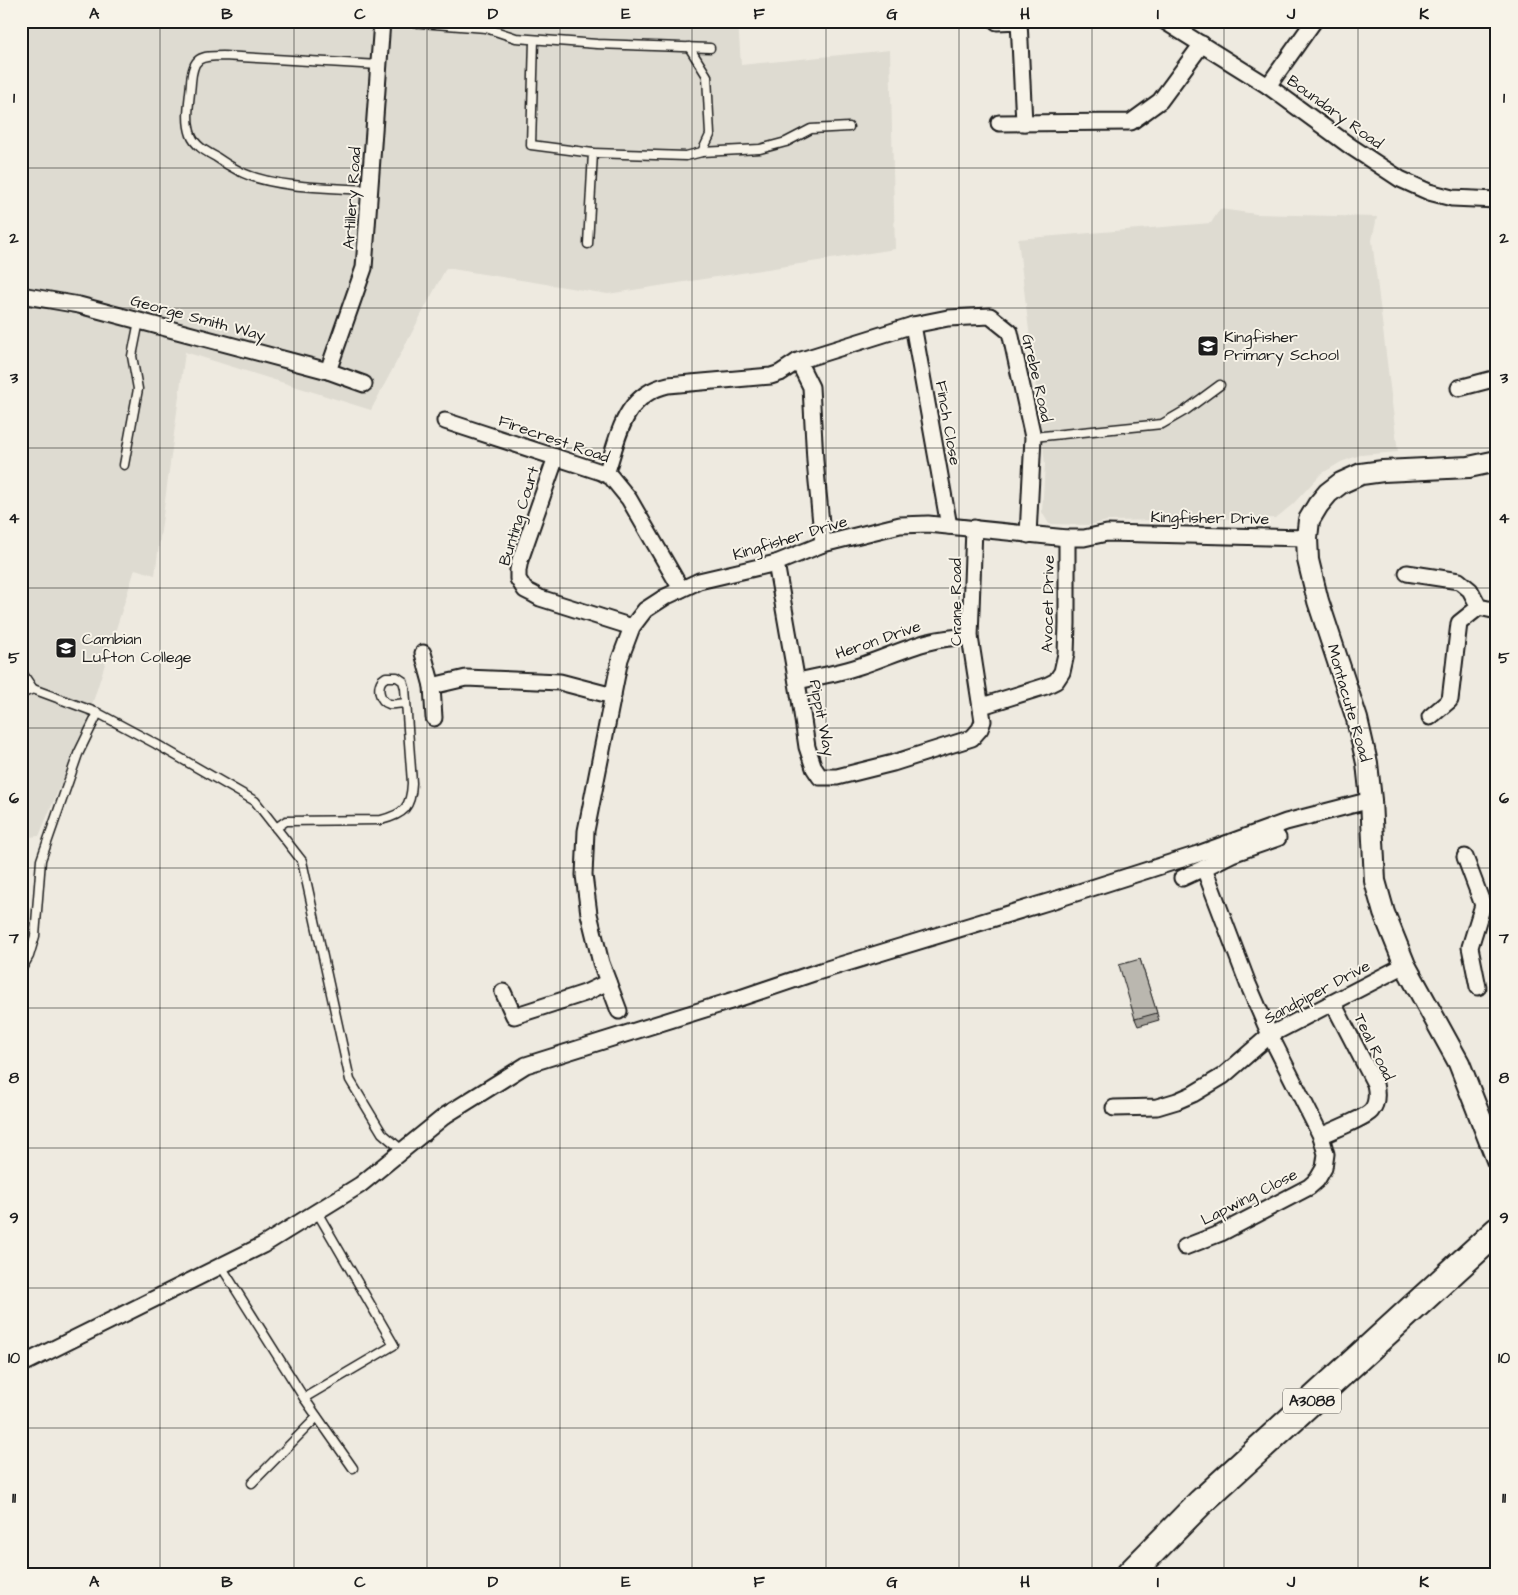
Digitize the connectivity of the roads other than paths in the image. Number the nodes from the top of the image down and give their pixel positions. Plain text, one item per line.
1 (382, 21) edge
2 (395, 21) edge
3 (1164, 21) edge
4 (1314, 21) edge
5 (997, 22) edge
6 (534, 40) junction
7 (1202, 44) junction
8 (689, 47) junction
9 (710, 48) dead end
10 (379, 65) junction
11 (1268, 86) junction
12 (999, 123) dead end
13 (1024, 123) junction
14 (849, 127) dead end
15 (702, 152) junction
16 (593, 153) junction
17 (370, 190) junction
18 (1497, 200) edge
19 (588, 244) dead end
20 (21, 295) edge
21 (139, 321) junction
22 (913, 325) junction
23 (798, 361) junction
24 (328, 371) junction
25 (1497, 378) edge
26 (364, 384) dead end
27 (1220, 384) dead end
28 (1459, 388) dead end
29 (445, 421) dead end
30 (1033, 437) junction
31 (556, 457) junction
32 (1497, 461) edge
33 (124, 465) dead end
34 (606, 474) junction
35 (949, 526) junction
36 (974, 528) junction
37 (1028, 535) junction
38 (1067, 538) junction
39 (1306, 538) junction
40 (823, 544) junction
41 (776, 563) junction
42 (1407, 572) dead end
43 (681, 589) junction
44 (1479, 607) junction
45 (1497, 611) edge
46 (632, 627) junction
47 (970, 637) junction
48 (423, 653) dead end
49 (21, 671) edge
50 (797, 681) junction
51 (432, 686) junction
52 (33, 690) junction
53 (21, 694) edge
54 (613, 696) junction
55 (406, 703) dead end
56 (982, 706) junction
57 (98, 713) junction
58 (1430, 717) dead end
59 (434, 718) dead end
60 (1371, 800) junction
61 (276, 828) junction
62 (1278, 838) dead end
63 (1465, 857) dead end
64 (1204, 868) junction
65 (1182, 878) dead end
66 (1490, 906) edge
67 (1405, 965) junction
68 (21, 970) edge
69 (608, 982) junction
70 (1478, 987) dead end
71 (503, 992) dead end
72 (1332, 1003) junction
73 (619, 1011) dead end
74 (1270, 1035) junction
75 (1114, 1108) dead end
76 (1321, 1136) junction
77 (402, 1150) junction
78 (1497, 1160) edge
79 (317, 1212) junction
80 (1497, 1231) edge
81 (1185, 1247) dead end
82 (222, 1266) junction
83 (21, 1365) edge
84 (304, 1398) junction
85 (317, 1417) junction
86 (353, 1468) dead end
87 (252, 1483) dead end
88 (1130, 1574) edge

1 - 10 street, Artillery Road
2 - 6 lane
3 - 7 street, Boundary Road
4 - 11 street
5 - 13 street
6 - 8 lane
6 - 16 lane
7 - 11 street, Boundary Road
7 - 13 street
8 - 9 lane
8 - 15 lane
10 - 17 street, Artillery Road
10 - 17 lane
11 - 18 street, Boundary Road
12 - 13 street
14 - 15 lane
15 - 16 lane
16 - 19 lane
17 - 24 street, Artillery Road
20 - 21 street, George Smith Way
21 - 24 street, George Smith Way
21 - 33 lane
22 - 23 street, Grebe Road
22 - 30 street, Grebe Road
22 - 35 street, Finch Close
23 - 34 street, Grebe Road
23 - 40 street
24 - 26 street, George Smith Way
25 - 28 street
27 - 30 lane
29 - 31 street, Firecrest Road
30 - 37 street, Grebe Road
31 - 34 street, Firecrest Road
31 - 46 street, Bunting Court
32 - 39 street, Montacute Road
34 - 43 street, Firecrest Road
35 - 36 street, Kingfisher Drive
35 - 40 street, Kingfisher Drive
36 - 37 street, Kingfisher Drive
36 - 47 street, Crane Road
37 - 38 street, Kingfisher Drive
38 - 39 street, Kingfisher Drive
38 - 56 street, Avocet Drive
39 - 60 street, Montacute Road
40 - 41 street, Kingfisher Drive
41 - 43 street, Kingfisher Drive
41 - 50 street, Pippit Way
42 - 44 street
43 - 46 street, Kingfisher Drive
44 - 45 street
44 - 58 street
46 - 54 street, Kingfisher Drive
47 - 50 street, Heron Drive
47 - 56 street, Crane Road
48 - 51 street
49 - 52 lane
50 - 56 street, Pippit Way
51 - 54 street
51 - 59 street
52 - 53 lane
52 - 57 lane
54 - 69 street, Kingfisher Drive
55 - 61 lane
57 - 61 lane
57 - 68 lane
60 - 67 street, Montacute Road
60 - 77 street
61 - 77 lane
62 - 64 street
63 - 66 street
64 - 65 street
64 - 74 street, Lapwing Close
66 - 70 street
67 - 72 street, Sandpiper Drive
67 - 78 street, Montacute Road
69 - 71 street
69 - 73 street, Kingfisher Drive
72 - 74 street, Sandpiper Drive
72 - 76 street, Teal Road
74 - 75 street, Sandpiper Drive
74 - 76 street, Lapwing Close
76 - 81 street, Lapwing Close
77 - 79 street
79 - 82 street
79 - 84 lane
80 - 88 highway, A3088
82 - 83 street
82 - 84 lane
84 - 85 lane
85 - 86 lane
85 - 87 lane

